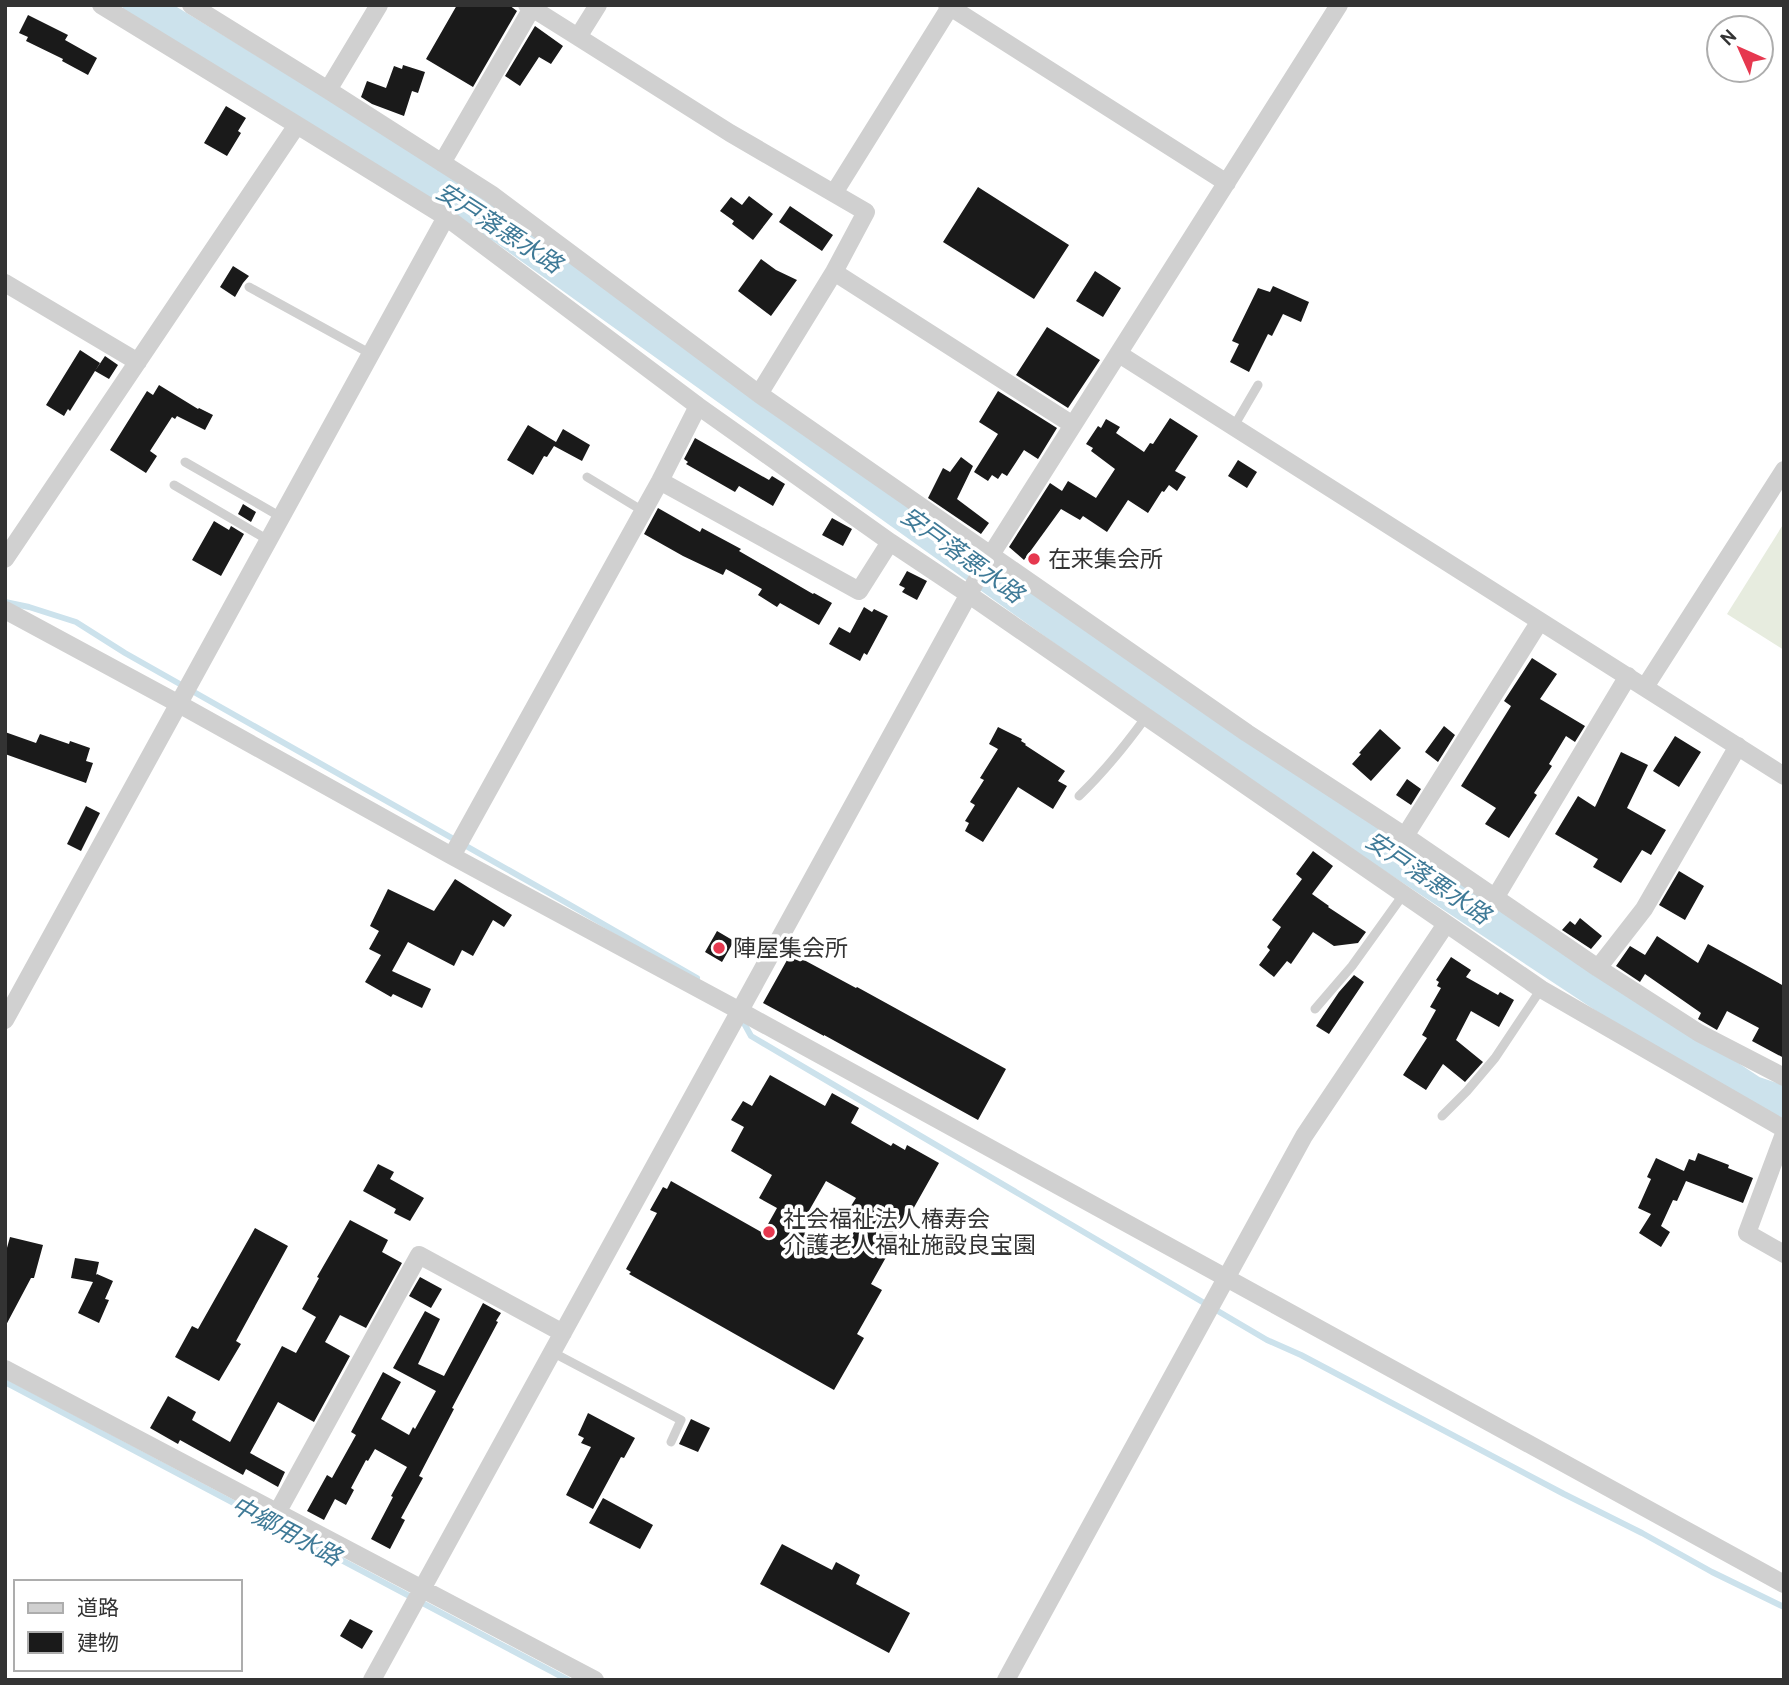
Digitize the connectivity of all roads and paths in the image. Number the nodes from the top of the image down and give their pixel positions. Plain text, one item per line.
1 (101, 5) edge
2 (191, 5) edge
3 (379, 5) edge
4 (598, 5) edge
5 (1339, 5) edge
6 (949, 6) edge
7 (529, 7) edge
8 (578, 37) junction
9 (328, 90) junction
10 (297, 125) junction
11 (442, 163) junction
12 (1227, 183) junction
13 (834, 193) junction
14 (446, 218) junction
15 (834, 272) junction
16 (5, 283) edge
17 (249, 287) dead end
18 (371, 354) junction
19 (1119, 354) junction
20 (138, 362) junction
21 (1258, 385) dead end
22 (759, 394) junction
23 (698, 406) junction
24 (1073, 425) junction
25 (1234, 426) junction
26 (185, 462) dead end
27 (1784, 470) edge
28 (587, 477) dead end
29 (660, 481) junction
30 (174, 485) dead end
31 (643, 512) junction
32 (281, 517) junction
33 (268, 540) junction
34 (890, 542) junction
35 (989, 558) junction
36 (5, 559) edge
37 (971, 590) junction
38 (5, 610) edge
39 (1541, 621) junction
40 (1628, 676) junction
41 (1645, 687) junction
42 (179, 704) junction
43 (1146, 717) junction
44 (1738, 746) junction
45 (1784, 776) edge
46 (1079, 796) dead end
47 (1405, 836) junction
48 (452, 856) junction
49 (1403, 895) junction
50 (1495, 898) junction
51 (1446, 924) junction
52 (1598, 968) junction
53 (1541, 989) junction
54 (1315, 1009) dead end
55 (740, 1011) junction
56 (5, 1020) edge
57 (1784, 1077) edge
58 (1442, 1116) dead end
59 (1784, 1132) edge
60 (1784, 1254) edge
61 (1226, 1279) junction
62 (563, 1333) junction
63 (552, 1352) junction
64 (5, 1369) edge
65 (671, 1442) dead end
66 (277, 1513) junction
67 (1784, 1584) edge
68 (421, 1589) junction
69 (372, 1680) edge
70 (595, 1680) edge
71 (1006, 1680) edge

1 - 10 street
2 - 9 street
3 - 9 street
4 - 8 street
5 - 12 street
6 - 12 street
6 - 13 street
7 - 8 street
7 - 11 street
8 - 13 street
9 - 11 street
10 - 14 street
10 - 20 street
11 - 22 street
12 - 19 street
13 - 15 street
14 - 18 street
14 - 23 street
15 - 22 street
15 - 24 street
16 - 20 street
17 - 18 lane
18 - 32 street
19 - 24 street
19 - 25 street
20 - 36 street
21 - 25 lane
22 - 35 street
23 - 29 street
23 - 34 street
24 - 35 street
25 - 39 street
26 - 32 lane
27 - 41 street
28 - 31 lane
29 - 31 street
29 - 34 street
30 - 33 lane
31 - 48 street
32 - 33 street
33 - 42 street
34 - 37 street
35 - 37 street
35 - 47 street
37 - 43 street
37 - 55 street
38 - 42 street
39 - 40 street
39 - 47 street
40 - 41 street
40 - 50 street
41 - 44 street
42 - 48 street
42 - 56 street
43 - 46 lane
43 - 49 street
44 - 45 street
44 - 52 street
47 - 50 street
48 - 55 street
49 - 51 street
49 - 54 lane
50 - 52 street
51 - 53 street
51 - 61 street
52 - 57 street
53 - 58 lane
53 - 59 street
55 - 61 street
55 - 62 street
59 - 60 street
61 - 67 street
61 - 71 street
62 - 63 street
62 - 66 street
63 - 65 lane
63 - 68 street
64 - 66 street
66 - 68 street
68 - 69 street
68 - 70 street

